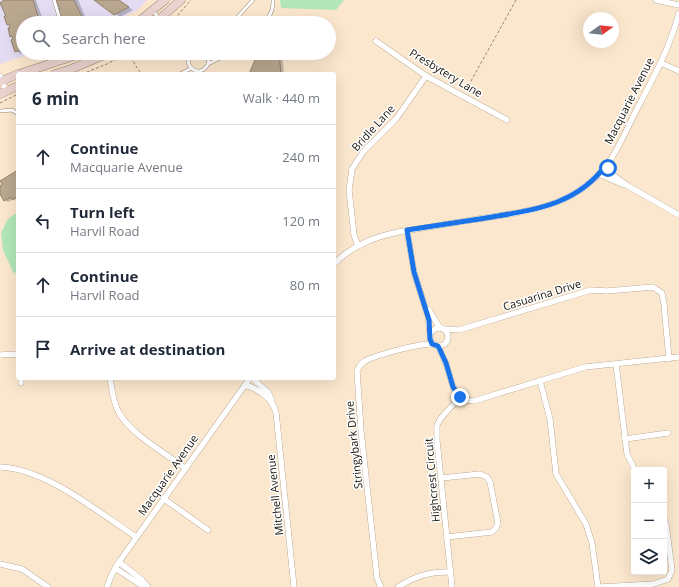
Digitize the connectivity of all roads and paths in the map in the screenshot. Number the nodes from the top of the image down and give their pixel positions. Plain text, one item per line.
1 (54, 0) edge
2 (165, 0) edge
3 (181, 0) edge
4 (191, 0) edge
5 (253, 0) edge
6 (273, 0) edge
7 (516, 0) edge
8 (656, 0) edge
9 (679, 4) edge
10 (153, 11) junction
11 (679, 13) edge
12 (59, 16) edge
13 (146, 16) edge
14 (156, 16) edge
15 (165, 16) edge
16 (177, 16) edge
17 (238, 16) edge
18 (269, 16) edge
19 (376, 41) dead end
20 (57, 60) edge
21 (94, 60) edge
22 (115, 60) edge
23 (132, 60) edge
24 (188, 60) edge
25 (209, 60) edge
26 (216, 60) edge
27 (661, 62) junction
28 (208, 64) junction
29 (192, 68) junction
30 (679, 71) edge
31 (24, 72) edge
32 (61, 72) edge
33 (87, 72) edge
34 (140, 72) edge
35 (184, 72) edge
36 (16, 75) edge
37 (426, 76) junction
38 (1, 80) edge
39 (16, 87) edge
40 (3, 93) edge
41 (16, 95) edge
42 (463, 96) junction
43 (0, 103) edge
44 (0, 111) edge
45 (16, 113) edge
46 (507, 120) dead end
47 (606, 165) junction
48 (599, 174) junction
49 (628, 186) junction
50 (679, 215) edge
51 (407, 230) junction
52 (358, 246) junction
53 (336, 262) edge
54 (423, 300) junction
55 (442, 329) junction
56 (459, 330) junction
57 (430, 335) junction
58 (448, 338) junction
59 (421, 344) junction
60 (445, 344) junction
61 (435, 345) junction
62 (16, 354) edge
63 (0, 355) edge
64 (679, 357) edge
65 (669, 359) junction
66 (446, 363) junction
67 (616, 364) junction
68 (110, 380) edge
69 (249, 380) edge
70 (253, 380) edge
71 (540, 381) junction
72 (245, 385) junction
73 (460, 397) junction
74 (272, 402) junction
75 (668, 433) dead end
76 (625, 439) junction
77 (0, 467) edge
78 (634, 467) edge
79 (185, 468) junction
80 (441, 478) junction
81 (164, 498) junction
82 (208, 530) dead end
83 (667, 532) edge
84 (136, 537) junction
85 (447, 537) junction
86 (119, 562) junction
87 (0, 564) edge
88 (115, 568) junction
89 (451, 572) junction
90 (48, 587) edge
91 (107, 587) edge
92 (144, 587) edge
93 (148, 587) edge
94 (294, 587) edge
95 (381, 587) edge
96 (398, 587) edge
97 (452, 587) edge
98 (599, 587) edge

1 - 12 lane
2 - 10 main road
3 - 15 main road
4 - 16 path
5 - 17 lane
6 - 18 lane
7 - 42 path
8 - 9 street
10 - 13 main road
10 - 14 lane
11 - 27 street, Macquarie Avenue
19 - 37 street, Presbytery Lane
20 - 31 main road
21 - 32 main road
22 - 33 path
23 - 34 path
24 - 29 lane
25 - 28 lane
26 - 28 lane
27 - 30 street
27 - 47 street, Macquarie Avenue
28 - 29 lane
29 - 35 lane
36 - 38 main road
37 - 42 street, Presbytery Lane
37 - 52 street, Bridle Lane
38 - 40 street
39 - 40 main road
41 - 43 path
42 - 46 street, Presbytery Lane
44 - 45 lane
47 - 48 street, Macquarie Avenue
47 - 49 street
48 - 49 street
48 - 51 street, Macquarie Avenue
49 - 50 street
51 - 52 street, Macquarie Avenue
51 - 54 street
52 - 53 street, Macquarie Avenue
54 - 55 street
54 - 57 street
55 - 56 street, Casuarina Drive
55 - 57 street
55 - 58 street
56 - 58 street, Casuarina Drive
56 - 65 street, Casuarina Drive
57 - 59 street, Stringybark Drive
57 - 61 street
58 - 60 street
59 - 61 street, Stringybark Drive
59 - 95 street, Stringybark Drive
60 - 61 street
60 - 66 street
61 - 66 street
62 - 63 street
64 - 65 street
65 - 67 street
66 - 73 street
67 - 71 street
67 - 76 street
68 - 79 street
69 - 72 street, Macquarie Avenue
70 - 74 street, Mitchell Avenue
71 - 73 street
71 - 98 street
72 - 74 street
72 - 79 street, Macquarie Avenue
73 - 80 street, Highcrest Circuit
74 - 94 street, Mitchell Avenue
75 - 76 street
76 - 78 street
77 - 84 street
79 - 81 street, Macquarie Avenue
80 - 85 street, Highcrest Circuit
80 - 85 street
81 - 82 street
81 - 84 street, Macquarie Avenue
83 - 98 street
84 - 86 street, Macquarie Avenue
85 - 89 street, Highcrest Circuit
86 - 88 street, Macquarie Avenue
86 - 93 street
87 - 90 street
88 - 91 street, Macquarie Avenue
88 - 92 street
89 - 96 street
89 - 97 street, Highcrest Circuit

